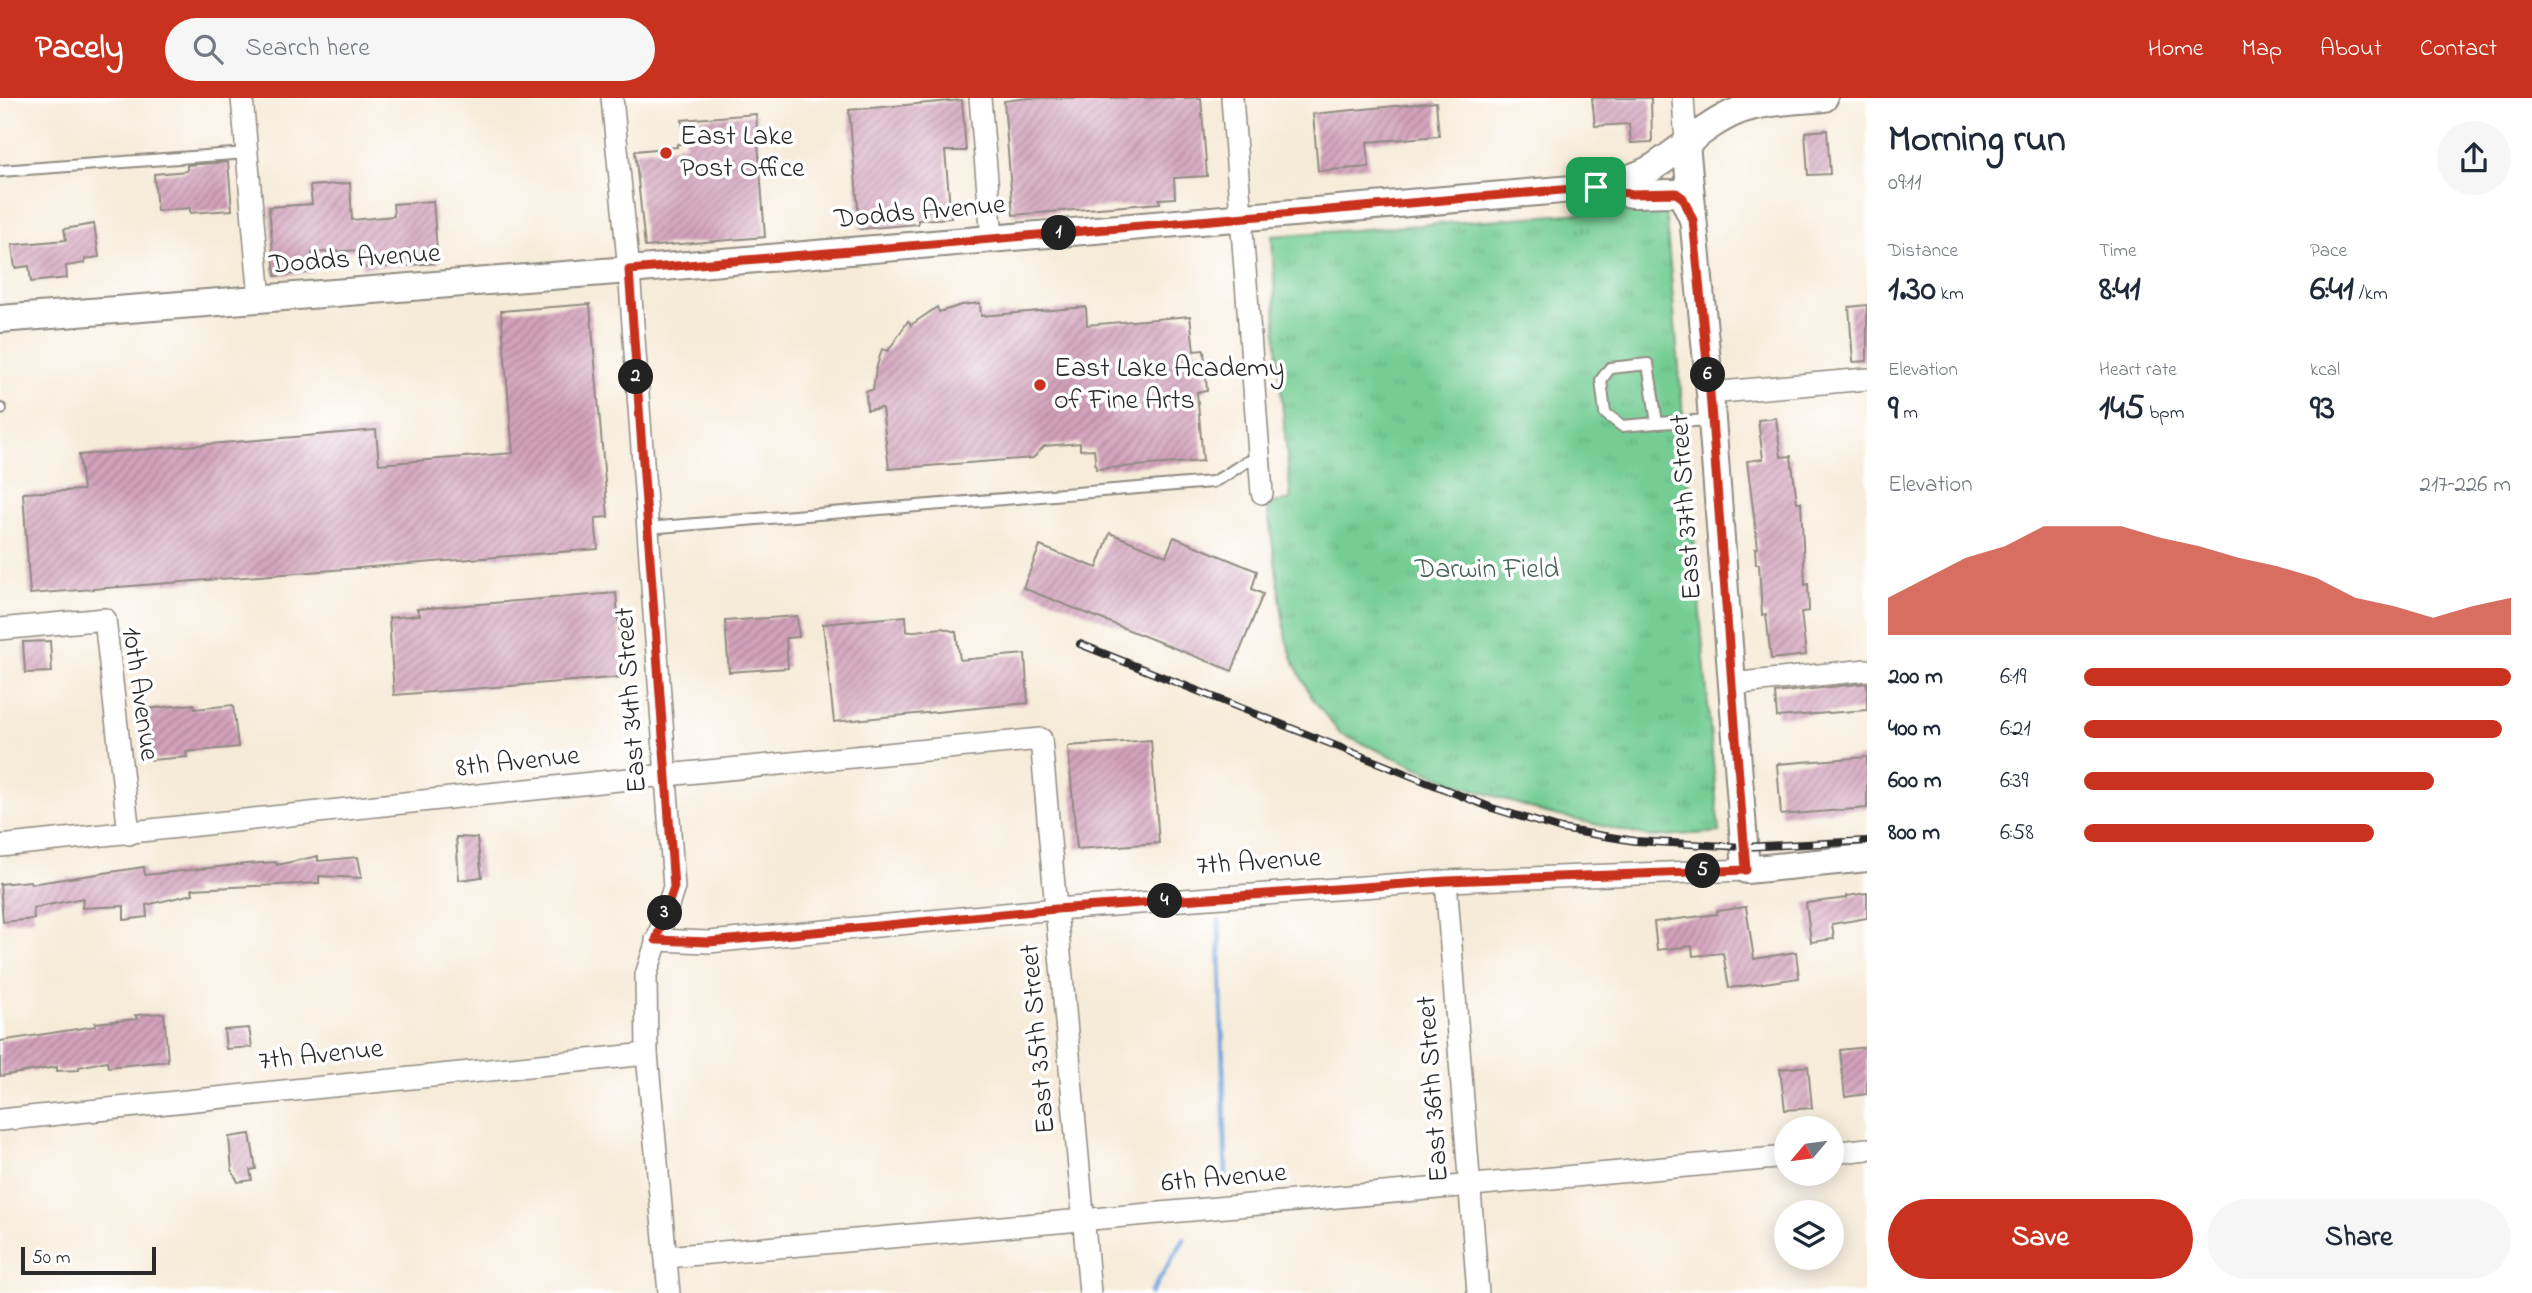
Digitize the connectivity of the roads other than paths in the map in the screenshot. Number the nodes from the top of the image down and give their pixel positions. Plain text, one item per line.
1 (242, 98) edge
2 (612, 98) edge
3 (980, 98) edge
4 (1232, 98) edge
5 (1683, 98) edge
6 (1824, 98) edge
7 (1756, 102) edge
8 (1686, 144) junction
9 (247, 153) junction
10 (0, 171) edge
11 (1596, 187) junction
12 (1241, 218) junction
13 (1693, 220) junction
14 (992, 238) junction
15 (629, 270) junction
16 (260, 299) junction
17 (0, 319) edge
18 (1867, 379) edge
19 (1710, 393) junction
20 (1712, 420) junction
21 (1657, 423) junction
22 (1259, 458) junction
23 (1262, 494) dead end
24 (647, 528) junction
25 (0, 629) edge
26 (1867, 670) edge
27 (1731, 684) junction
28 (1041, 739) joint
29 (666, 775) junction
30 (129, 834) junction
31 (0, 846) edge
32 (1867, 858) edge
33 (1746, 870) junction
34 (1446, 881) junction
35 (1056, 909) junction
36 (656, 940) junction
37 (648, 1054) junction
38 (0, 1120) edge
39 (1867, 1149) edge
40 (1844, 1152) edge
41 (1774, 1158) edge
42 (1469, 1186) junction
43 (1083, 1221) junction
44 (666, 1257) junction
45 (669, 1293) edge
46 (1090, 1293) edge
47 (1478, 1293) edge

1 - 9 street
2 - 15 street, East 34th Street
3 - 14 street
4 - 12 street
5 - 8 street, East 37th Street
6 - 7 street, Dodds Avenue
7 - 8 street, Dodds Avenue
8 - 11 street, Dodds Avenue
8 - 13 street, East 37th Street
9 - 10 lane
9 - 16 street
11 - 12 street, Dodds Avenue
11 - 13 street
12 - 14 street, Dodds Avenue
12 - 22 street
13 - 19 street, East 37th Street
14 - 15 street, Dodds Avenue
15 - 16 street, Dodds Avenue
15 - 24 street, East 34th Street
16 - 17 street, Dodds Avenue
18 - 19 street
19 - 20 street, East 37th Street
20 - 21 lane
20 - 27 street, East 37th Street
21 - 21 lane
22 - 23 street
22 - 24 lane
24 - 29 street, East 34th Street
25 - 30 street, 10th Avenue
26 - 27 street
27 - 33 street, East 37th Street
28 - 29 street, 8th Avenue
28 - 35 street, East 35th Street
29 - 30 street, 8th Avenue
29 - 36 street, East 34th Street
30 - 31 street, 8th Avenue
32 - 33 street, 7th Avenue
33 - 34 street, 7th Avenue
34 - 35 street, 7th Avenue
34 - 42 street, East 36th Street
35 - 36 street, 7th Avenue
35 - 43 street, East 35th Street
36 - 37 street, East 34th Street
37 - 38 street, 7th Avenue
37 - 44 street, East 34th Street
39 - 40 street
41 - 42 street, 6th Avenue
42 - 43 street, 6th Avenue
42 - 47 street, East 36th Street
43 - 44 street, 6th Avenue
43 - 46 street, East 35th Street
44 - 45 street, East 34th Street

